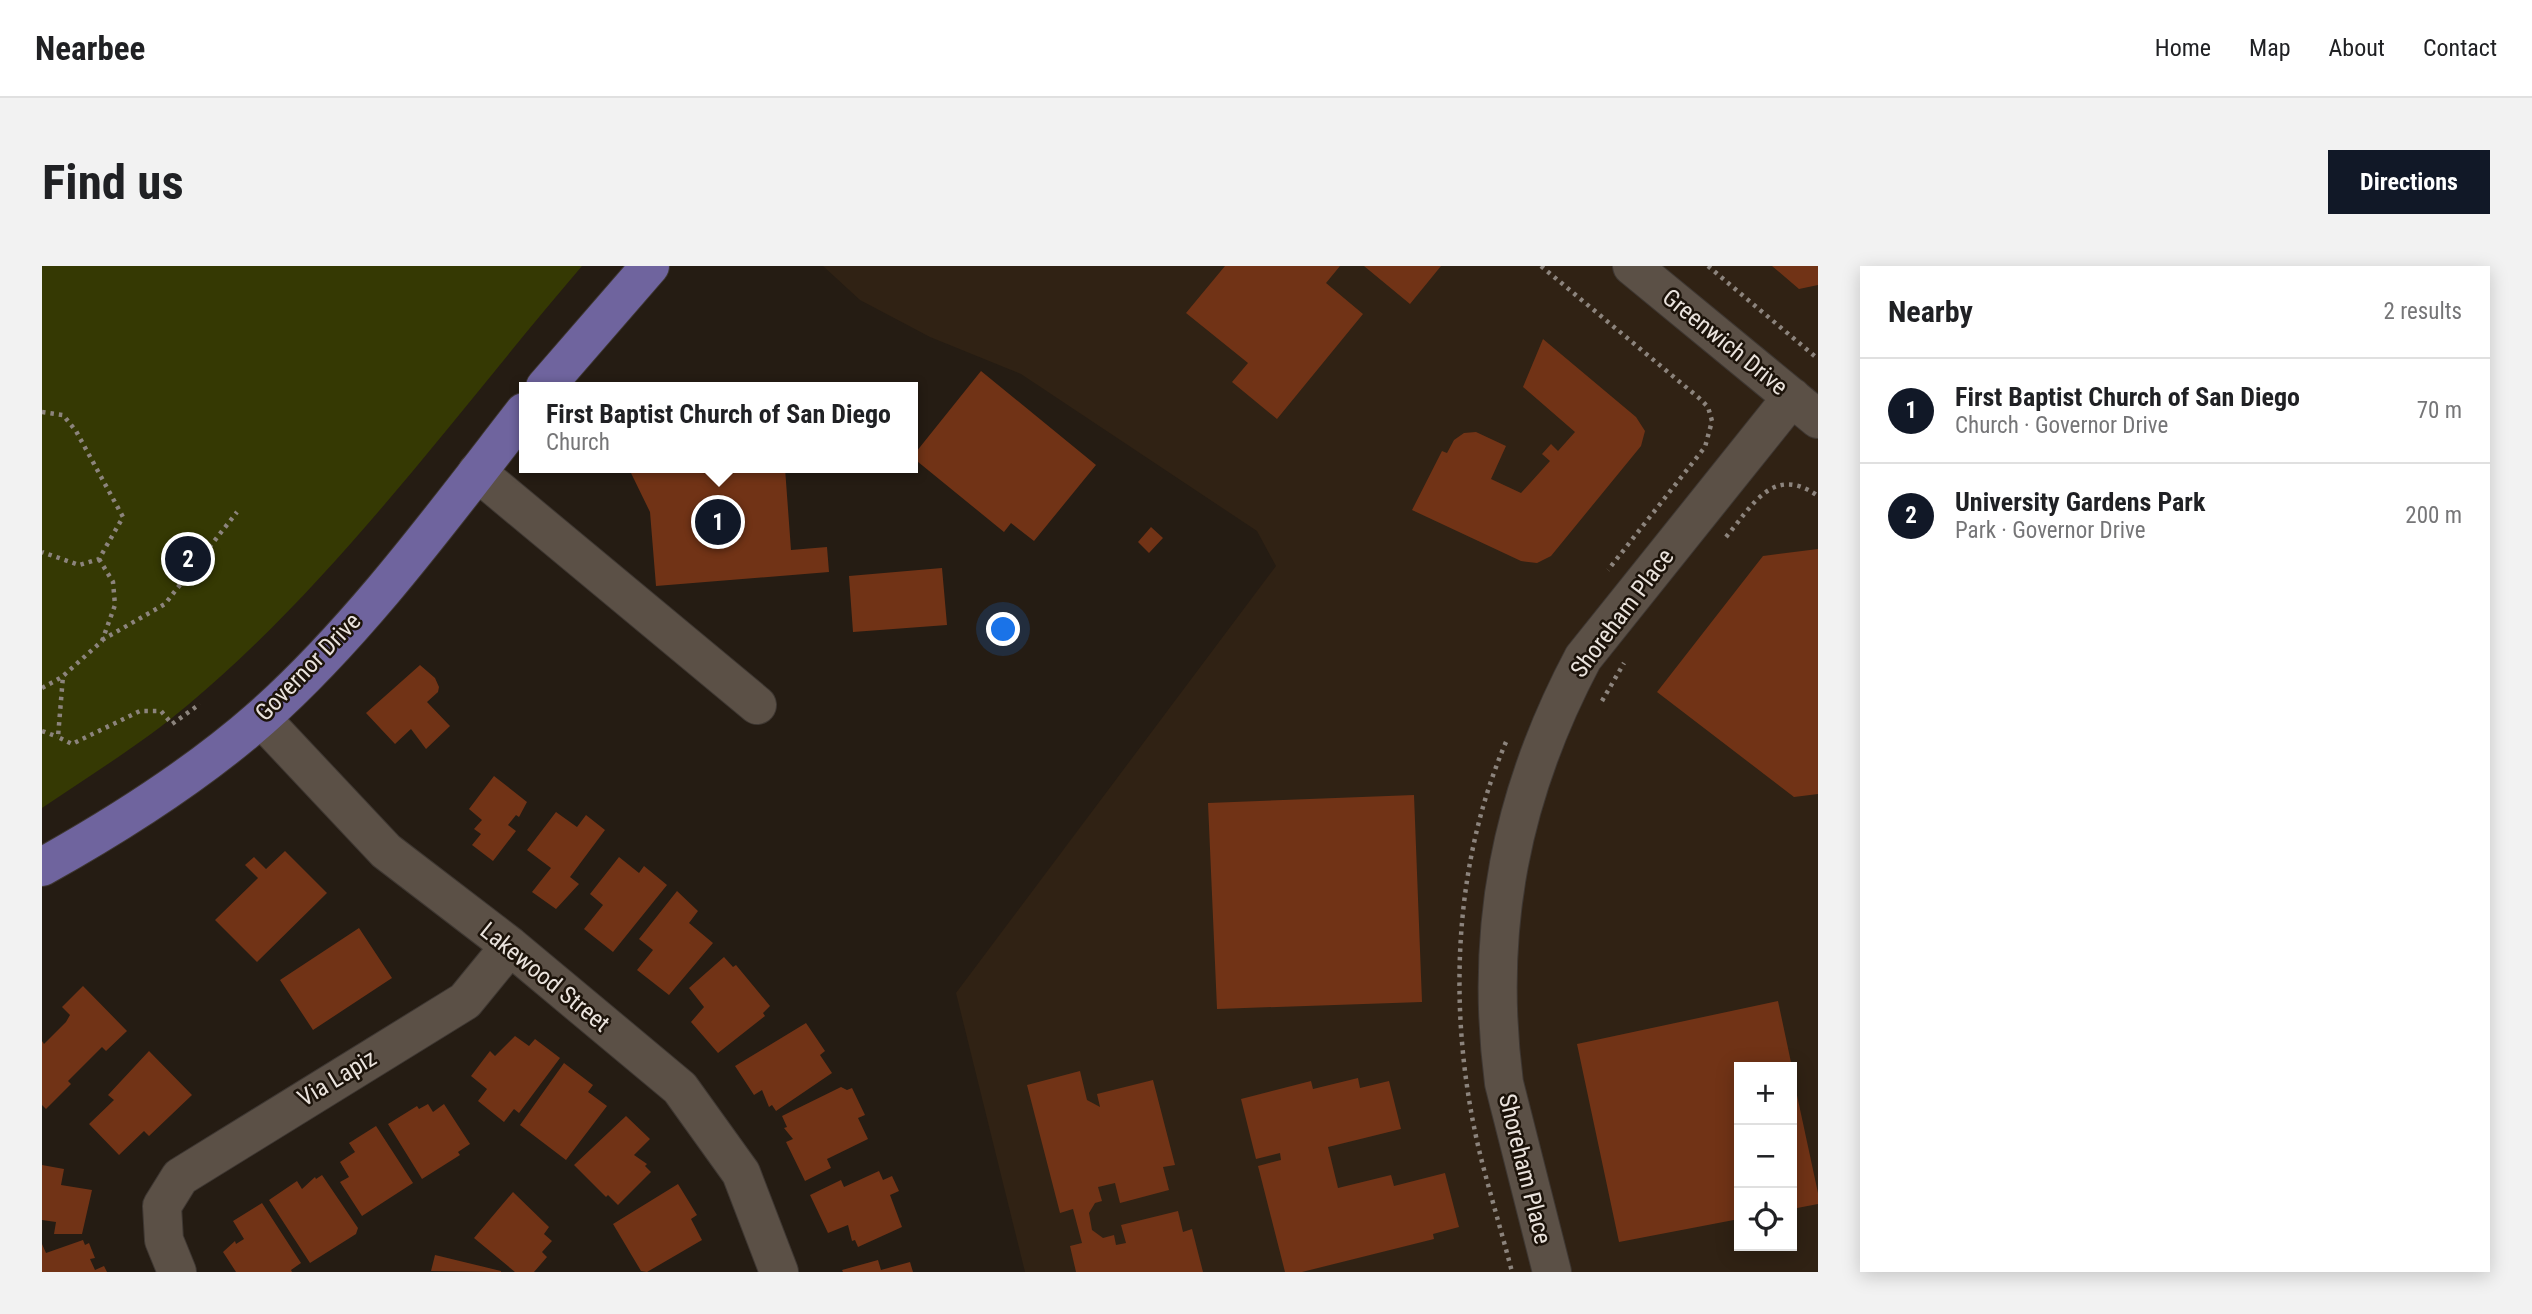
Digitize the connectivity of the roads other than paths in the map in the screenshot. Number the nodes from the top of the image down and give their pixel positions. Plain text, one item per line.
1 (650, 266) edge
2 (1632, 266) edge
3 (549, 382) edge
4 (1805, 408) edge
5 (519, 418) edge
6 (477, 472) junction
7 (757, 705) dead end
8 (261, 718) junction
9 (42, 867) edge
10 (510, 946) junction
11 (177, 1272) edge
12 (779, 1272) edge
13 (1552, 1272) edge

1 - 3 main road
2 - 4 street, Greenwich Drive
4 - 13 street, Shoreham Place
5 - 6 main road, Governor Drive
6 - 7 street
6 - 8 main road, Governor Drive
8 - 9 main road, Governor Drive
8 - 10 street, Lakewood Street
10 - 11 street, Via Lapiz
10 - 12 street, Lakewood Street

